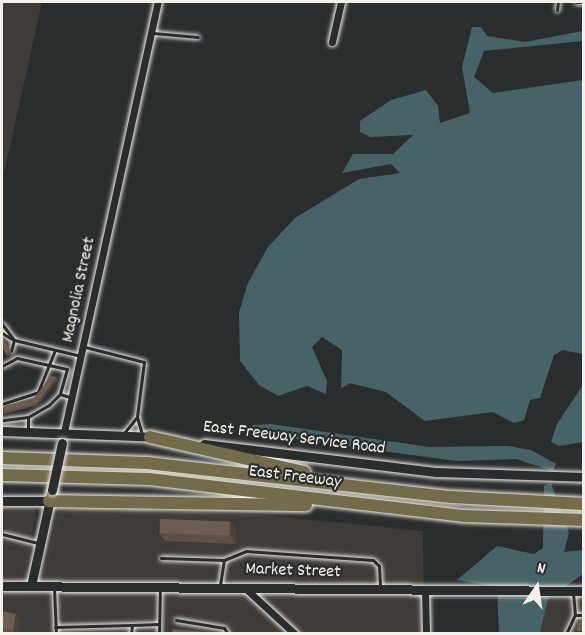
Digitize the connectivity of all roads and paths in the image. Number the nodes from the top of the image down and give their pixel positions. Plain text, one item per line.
1 (158, 2) edge
2 (341, 2) edge
3 (558, 2) edge
4 (576, 2) edge
5 (584, 2) edge
6 (557, 10) dead end
7 (151, 33) junction
8 (198, 37) dead end
9 (332, 42) dead end
10 (2, 324) edge
11 (2, 335) edge
12 (14, 340) junction
13 (4, 341) edge
14 (7, 345) edge
15 (85, 347) junction
16 (55, 350) junction
17 (11, 351) edge
18 (82, 357) junction
19 (51, 365) junction
20 (2, 366) edge
21 (57, 385) dead end
22 (42, 386) junction
23 (62, 388) junction
24 (46, 390) edge
25 (51, 394) dead end
26 (60, 394) junction
27 (32, 396) junction
28 (56, 398) junction
29 (72, 398) junction
30 (26, 399) junction
31 (35, 400) edge
32 (45, 400) dead end
33 (19, 401) junction
34 (10, 403) junction
35 (2, 404) edge
36 (28, 405) edge
37 (39, 405) edge
38 (49, 405) junction
39 (20, 407) edge
40 (10, 409) edge
41 (31, 410) dead end
42 (42, 410) junction
43 (21, 413) dead end
44 (10, 414) edge
45 (33, 415) junction
46 (28, 417) junction
47 (136, 417) junction
48 (22, 418) junction
49 (2, 420) edge
50 (10, 420) junction
51 (28, 430) junction
52 (2, 431) edge
53 (64, 432) junction
54 (122, 435) junction
55 (146, 436) junction
56 (2, 458) edge
57 (2, 475) edge
58 (584, 477) edge
59 (396, 490) junction
60 (51, 495) junction
61 (2, 502) edge
62 (584, 504) edge
63 (401, 508) junction
64 (584, 520) edge
65 (2, 534) edge
66 (40, 544) junction
67 (161, 558) dead end
68 (224, 560) junction
69 (220, 585) junction
70 (2, 586) edge
71 (31, 586) junction
72 (54, 586) junction
73 (160, 586) junction
74 (246, 588) junction
75 (380, 591) junction
76 (584, 591) edge
77 (425, 592) junction
78 (573, 592) junction
79 (575, 615) junction
80 (584, 615) edge
81 (176, 620) dead end
82 (159, 624) junction
83 (132, 625) junction
84 (55, 627) junction
85 (56, 633) edge
86 (130, 633) edge
87 (159, 633) edge
88 (228, 633) edge
89 (295, 633) edge
90 (427, 633) edge
91 (566, 633) edge

1 - 7 street, Magnolia Street
2 - 9 street
3 - 6 lane
4 - 5 lane
7 - 8 lane
7 - 15 street, Magnolia Street
10 - 12 lane
11 - 12 lane
12 - 13 lane
12 - 14 lane
12 - 16 lane
12 - 17 lane
15 - 18 street, Magnolia Street
15 - 47 lane
16 - 18 lane
16 - 19 lane
18 - 29 street, Magnolia Street
19 - 20 lane
19 - 22 lane
19 - 23 lane
21 - 23 lane
22 - 24 lane
22 - 27 lane
23 - 26 lane
25 - 28 lane
26 - 28 lane
26 - 29 lane
27 - 30 lane
27 - 31 lane
28 - 38 lane
29 - 53 street, Magnolia Street
30 - 33 lane
30 - 36 lane
32 - 38 lane
33 - 34 lane
33 - 39 lane
34 - 35 lane
34 - 40 lane
37 - 42 lane
38 - 42 lane
41 - 45 lane
42 - 45 lane
43 - 48 lane
44 - 50 lane
45 - 46 lane
46 - 48 lane
46 - 51 lane
47 - 54 lane
47 - 55 lane
48 - 50 lane
49 - 50 lane
51 - 52 street, East Freeway Service Road
51 - 53 street, East Freeway Service Road
53 - 54 street, East Freeway Service Road
53 - 60 street, Magnolia Street, bridge
54 - 55 street, East Freeway Service Road
55 - 58 street, East Freeway Service Road
55 - 59 highway
56 - 59 highway, East Freeway
57 - 63 highway, East Freeway
59 - 62 highway, East Freeway
60 - 61 street
60 - 63 highway
60 - 66 street, Magnolia Street
63 - 64 highway, East Freeway
65 - 66 lane
66 - 71 street, Magnolia Street
67 - 68 lane
68 - 69 lane
68 - 75 lane
69 - 73 street, Market Street
69 - 74 street, Market Street
70 - 71 street, Market Street
71 - 72 street, Market Street
72 - 73 street, Market Street
72 - 84 lane
73 - 82 lane
74 - 75 street, Market Street
74 - 89 street
75 - 77 street, Market Street
76 - 78 street, Market Street
77 - 78 street, Market Street
77 - 90 street
78 - 79 lane
79 - 80 lane
79 - 91 lane
81 - 88 lane
82 - 83 lane
82 - 87 lane
83 - 84 lane
83 - 86 lane
84 - 85 lane

